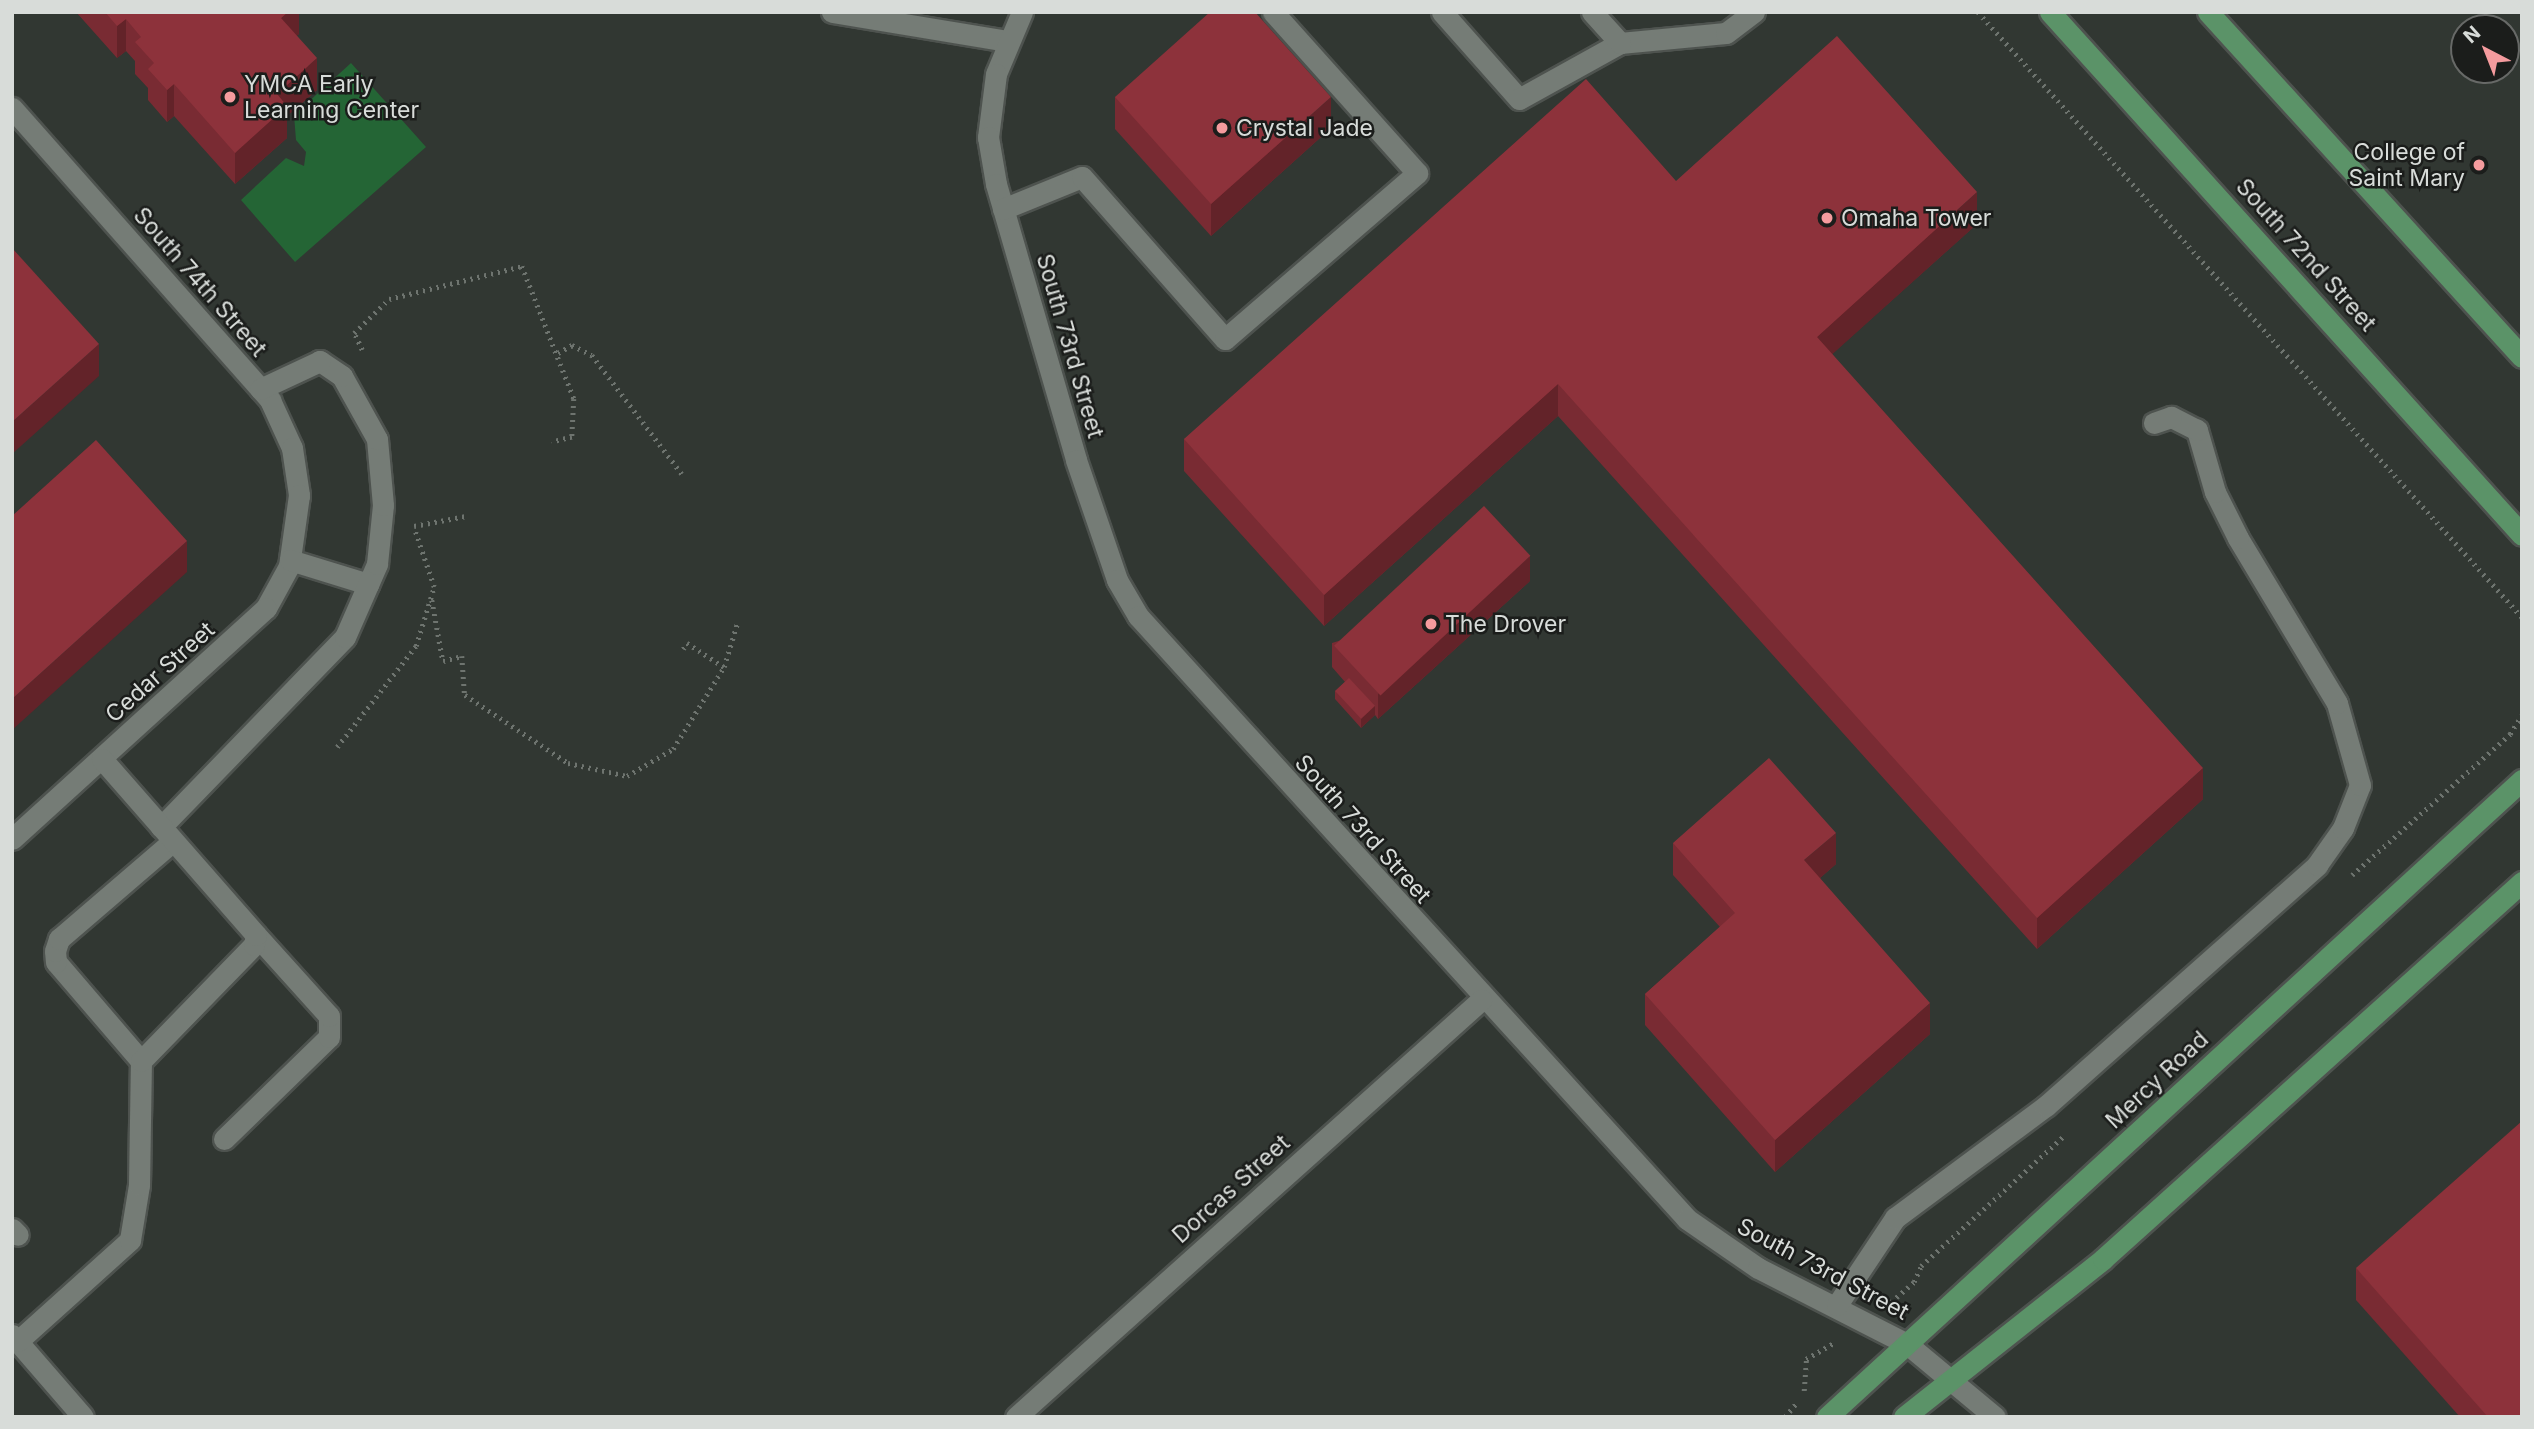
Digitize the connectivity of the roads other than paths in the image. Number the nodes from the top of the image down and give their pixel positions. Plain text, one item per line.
1 (832, 12) edge
2 (1022, 12) edge
3 (1273, 12) edge
4 (1442, 12) edge
5 (1592, 12) edge
6 (1754, 12) edge
7 (2050, 12) edge
8 (2208, 12) edge
9 (902, 19) edge
10 (1007, 41) junction
11 (1620, 43) junction
12 (12, 108) edge
13 (1003, 209) junction
14 (2522, 357) edge
15 (260, 389) junction
16 (2154, 423) dead end
17 (299, 515) joint
18 (2522, 535) edge
19 (290, 559) junction
20 (368, 584) junction
21 (102, 759) junction
22 (2522, 780) edge
23 (167, 834) junction
24 (12, 839) edge
25 (2522, 882) edge
26 (256, 935) junction
27 (1481, 1000) junction
28 (141, 1061) junction
29 (224, 1139) dead end
30 (1837, 1305) junction
31 (15, 1338) edge
32 (1907, 1344) junction
33 (1954, 1378) junction
34 (83, 1417) edge
35 (1017, 1417) edge
36 (1828, 1417) edge
37 (1904, 1417) edge
38 (1995, 1417) edge

1 - 9 street
2 - 10 street
3 - 13 street
4 - 11 street
5 - 11 street
6 - 11 street
7 - 18 main road, South 72nd Street
8 - 14 main road
9 - 10 street
10 - 13 street, South 73rd Street
12 - 15 street, South 74th Street
13 - 27 street, South 73rd Street
15 - 17 street, South 74th Street
15 - 20 street
16 - 30 street
17 - 19 street, Cedar Street
19 - 20 street
19 - 21 street, Cedar Street
20 - 23 street
21 - 23 street
21 - 24 street, Cedar Street
22 - 32 main road, Mercy Road
23 - 26 street
23 - 28 street
25 - 33 main road
26 - 28 street
26 - 29 street
27 - 30 street, South 73rd Street
27 - 35 street, Dorcas Street
28 - 31 street
30 - 32 street, South 73rd Street
31 - 34 street
32 - 33 street, South 73rd Street
32 - 36 main road, Mercy Road
33 - 37 main road
33 - 38 street, South 73rd Street

